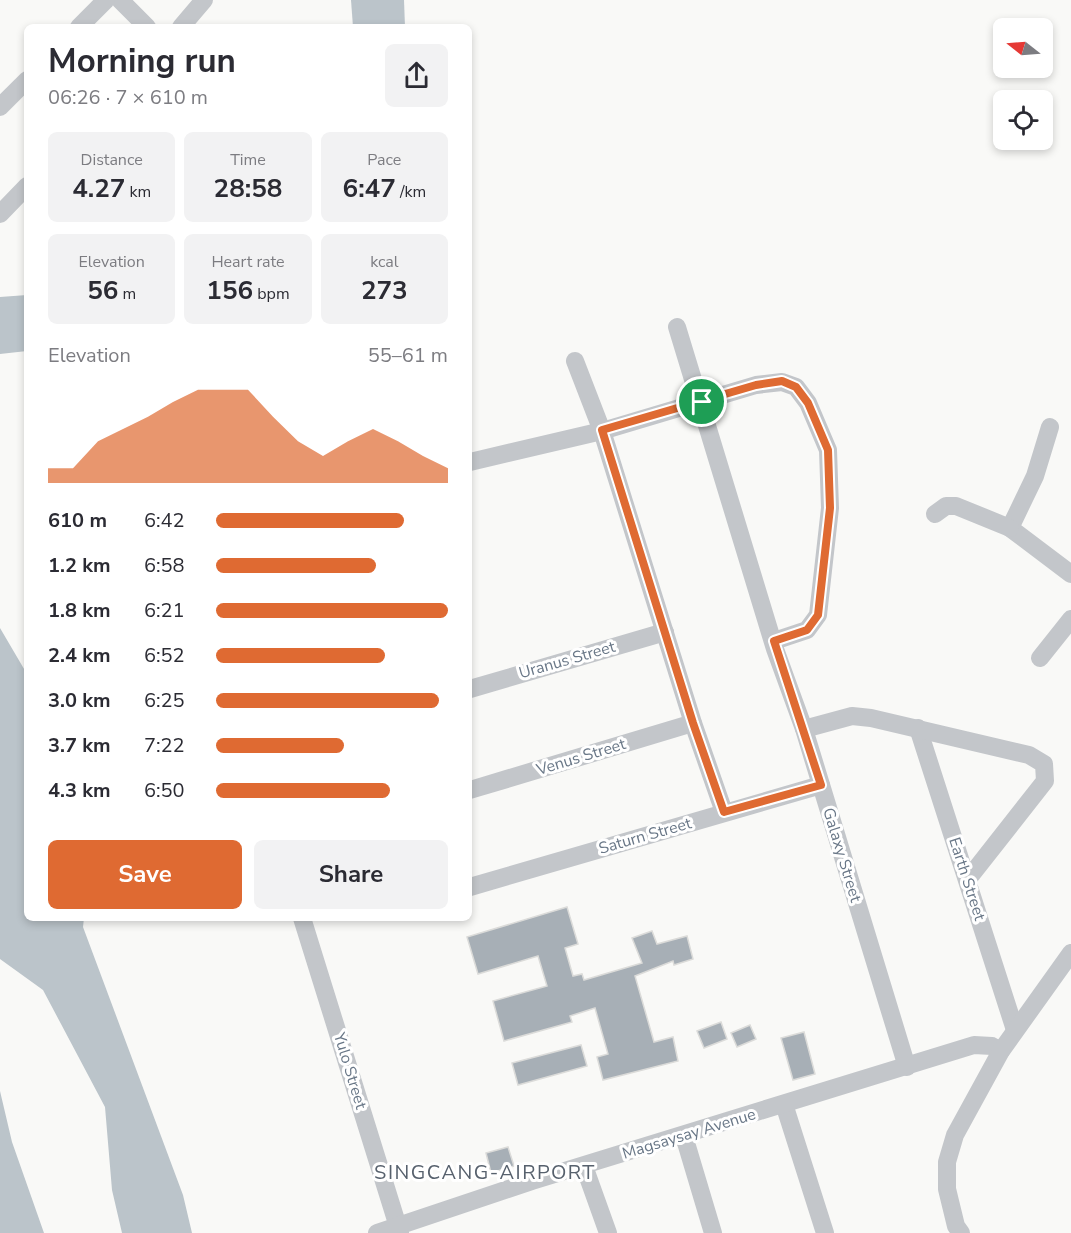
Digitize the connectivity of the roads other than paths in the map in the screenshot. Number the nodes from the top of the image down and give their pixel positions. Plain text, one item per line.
1 (106, 0) edge
2 (120, 0) edge
3 (204, 0) edge
4 (82, 24) edge
5 (144, 24) edge
6 (184, 24) edge
7 (24, 83) edge
8 (0, 108) edge
9 (24, 189) edge
10 (0, 214) edge
11 (677, 327) dead end
12 (575, 361) dead end
13 (702, 402) junction
14 (1050, 427) dead end
15 (602, 430) junction
16 (472, 462) edge
17 (935, 514) dead end
18 (1010, 528) junction
19 (1071, 574) edge
20 (1071, 619) edge
21 (665, 632) junction
22 (774, 641) junction
23 (1040, 658) dead end
24 (472, 688) edge
25 (693, 723) junction
26 (918, 728) junction
27 (804, 729) junction
28 (821, 785) junction
29 (472, 789) edge
30 (724, 812) junction
31 (968, 879) junction
32 (472, 886) edge
33 (303, 921) edge
34 (1071, 953) edge
35 (1015, 1030) junction
36 (1001, 1051) junction
37 (907, 1067) junction
38 (784, 1104) junction
39 (684, 1136) junction
40 (584, 1166) junction
41 (399, 1229) edge
42 (376, 1233) edge
43 (608, 1233) edge
44 (713, 1233) edge
45 (825, 1233) edge
46 (961, 1233) edge

1 - 4 street
2 - 5 street
3 - 6 street
7 - 8 street
9 - 10 street
11 - 13 street, Galaxy Street
12 - 15 street
13 - 15 street
13 - 22 street, Galaxy Street
13 - 22 street
14 - 18 street
15 - 16 street
15 - 21 street
17 - 18 street
18 - 19 street
20 - 23 street
21 - 24 street, Uranus Street
21 - 25 street
22 - 27 street, Galaxy Street
25 - 29 street, Venus Street
25 - 30 street
26 - 27 street
26 - 31 street, Earth Street
26 - 31 street
27 - 28 street, Galaxy Street
28 - 30 street, Saturn Street
28 - 37 street, Galaxy Street
30 - 32 street, Saturn Street
31 - 35 street, Earth Street
33 - 41 street, Yulo Street
34 - 35 street
35 - 36 street
36 - 37 street, Magsaysay Avenue
36 - 46 street
37 - 38 street, Magsaysay Avenue
38 - 39 street, Magsaysay Avenue
38 - 45 street
39 - 40 street, Magsaysay Avenue
39 - 44 street
40 - 41 street, Magsaysay Avenue
40 - 43 street
41 - 42 street, Magsaysay Avenue

